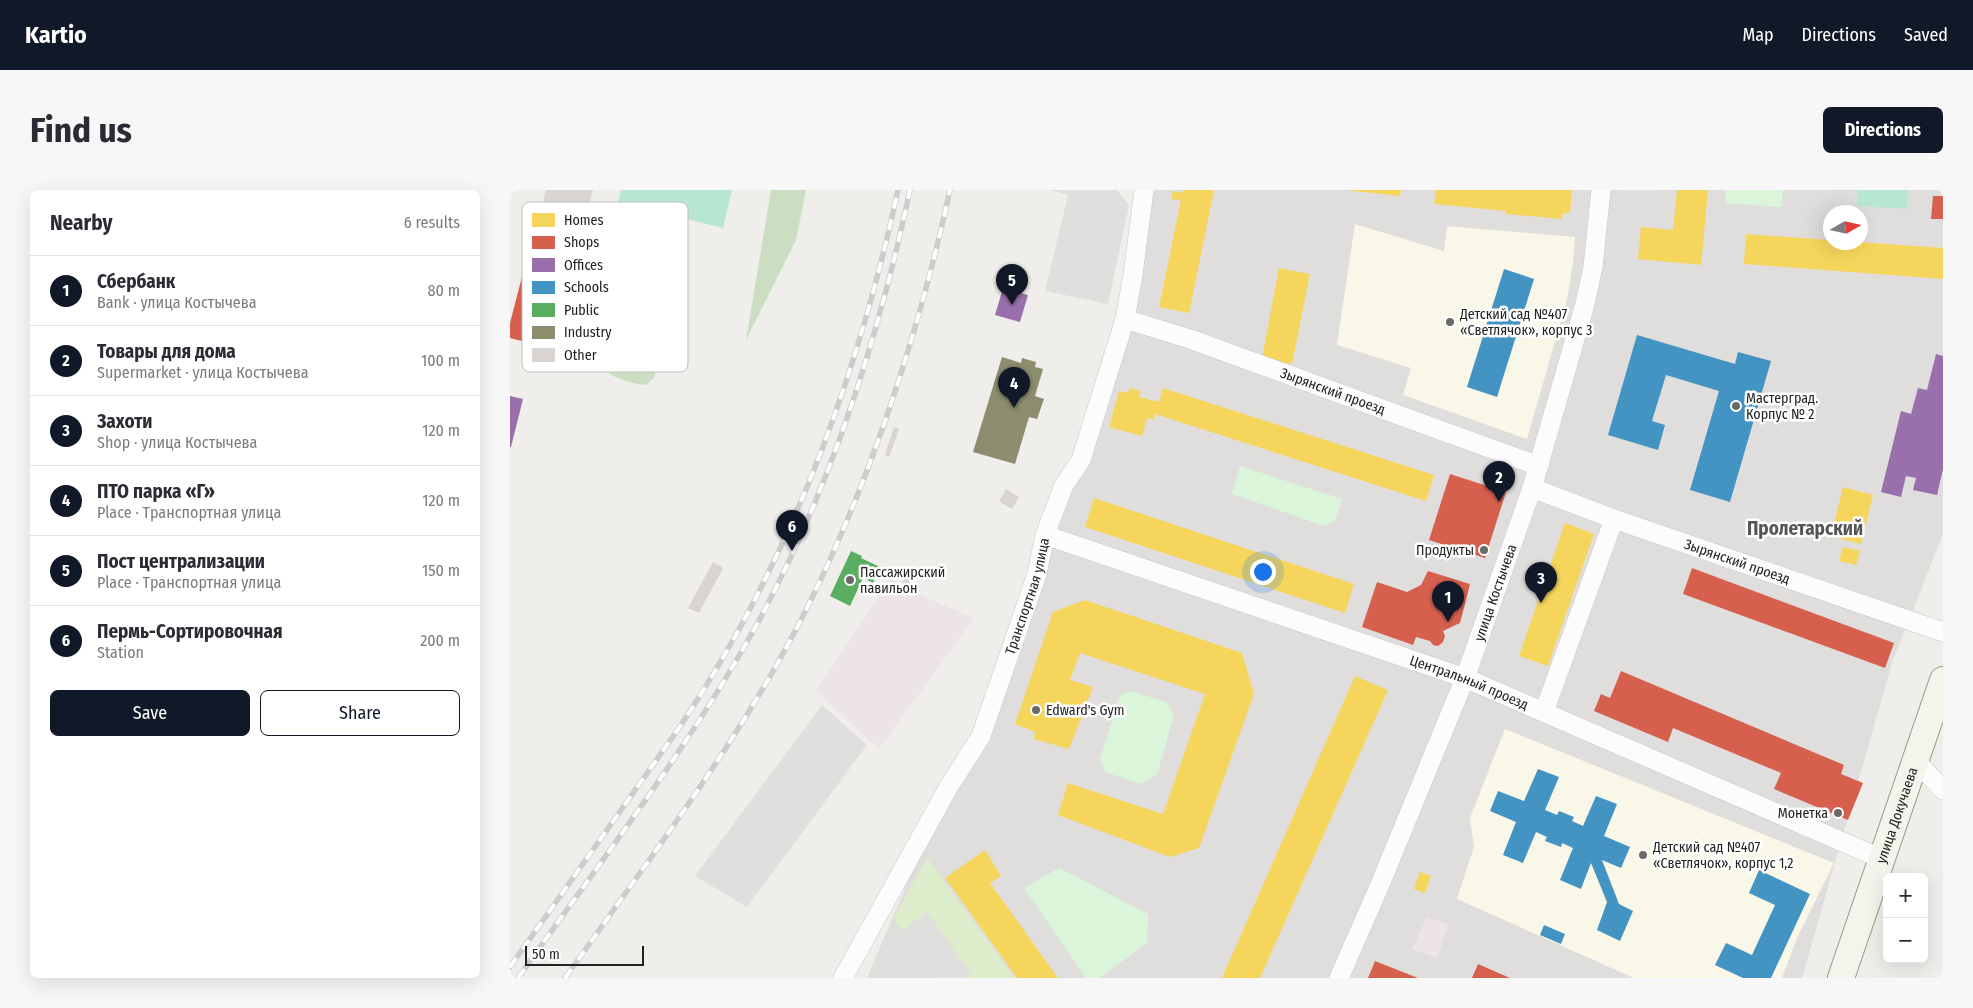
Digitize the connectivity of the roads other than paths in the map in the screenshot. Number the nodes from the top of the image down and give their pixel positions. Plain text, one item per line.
1 (1144, 190) edge
2 (1601, 190) edge
3 (1125, 319) junction
4 (1539, 466) junction
5 (1532, 488) junction
6 (1614, 520) junction
7 (1045, 535) junction
8 (1943, 632) edge
9 (1465, 678) junction
10 (1943, 680) edge
11 (1544, 712) junction
12 (1915, 760) junction
13 (1943, 790) edge
14 (1882, 859) junction
15 (843, 978) edge
16 (1339, 978) edge
17 (1841, 978) edge

1 - 3 street, Транспортная улица
2 - 4 street, улица Костычева
3 - 4 street, Зырянский проезд
3 - 7 street, Транспортная улица
4 - 5 street, улица Костычева
5 - 6 street, Зырянский проезд
5 - 9 street, улица Костычева
6 - 8 street, Зырянский проезд
6 - 11 street
7 - 9 street, Центральный проезд
7 - 15 street, Транспортная улица
9 - 11 street, Центральный проезд
9 - 16 street, улица Костычева
10 - 12 main road, улица Докучаева
11 - 14 street, Центральный проезд
12 - 13 street
12 - 14 main road, улица Докучаева
14 - 17 main road, улица Докучаева

